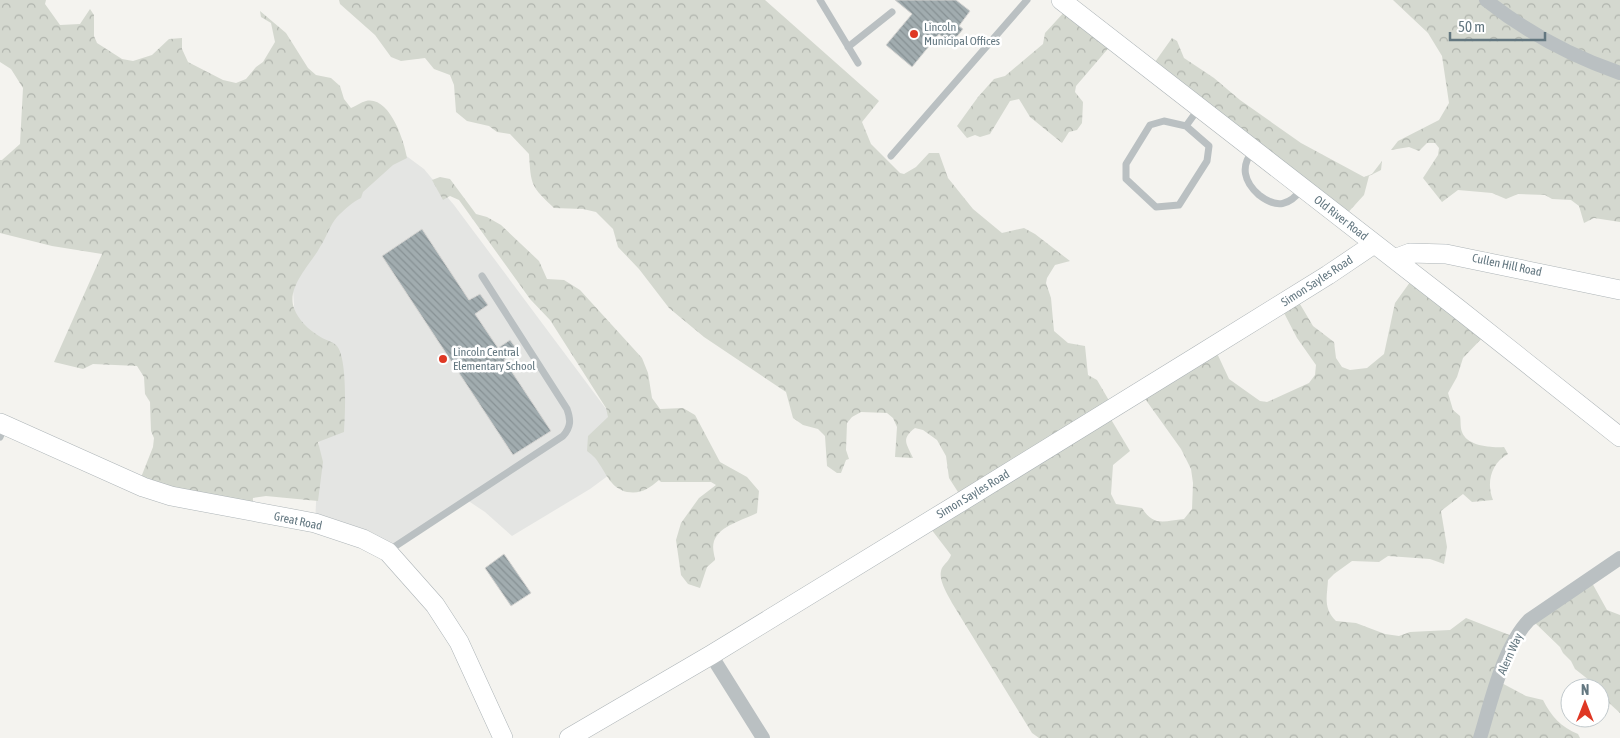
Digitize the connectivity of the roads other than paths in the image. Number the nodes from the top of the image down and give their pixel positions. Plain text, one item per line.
1 (820, 0) edge
2 (1027, 0) edge
3 (1061, 0) edge
4 (1486, 0) edge
5 (892, 12) dead end
6 (848, 47) junction
7 (858, 63) dead end
8 (1620, 73) edge
9 (1200, 108) junction
10 (1186, 126) junction
11 (1254, 150) junction
12 (890, 156) dead end
13 (1303, 188) junction
14 (1374, 244) junction
15 (1394, 259) junction
16 (482, 276) dead end
17 (1620, 290) edge
18 (2, 429) edge
19 (1620, 437) edge
20 (388, 552) junction
21 (1620, 558) edge
22 (711, 655) junction
23 (503, 738) edge
24 (569, 738) edge
25 (762, 738) edge
26 (1480, 738) edge

1 - 6 lane
2 - 12 lane
3 - 9 street, Old River Road
4 - 8 street
5 - 6 lane
6 - 7 lane
9 - 10 lane
9 - 11 street, Old River Road
10 - 10 lane
11 - 13 street, Old River Road
11 - 13 lane
13 - 14 street, Old River Road
14 - 15 street, Old River Road
14 - 22 street, Simon Sayles Road
15 - 17 street, Cullen Hill Road
15 - 19 street, Old River Road
16 - 20 lane
18 - 20 street, Great Road
20 - 23 street, Great Road
21 - 26 street, Alern Way
22 - 24 street, Simon Sayles Road
22 - 25 street

